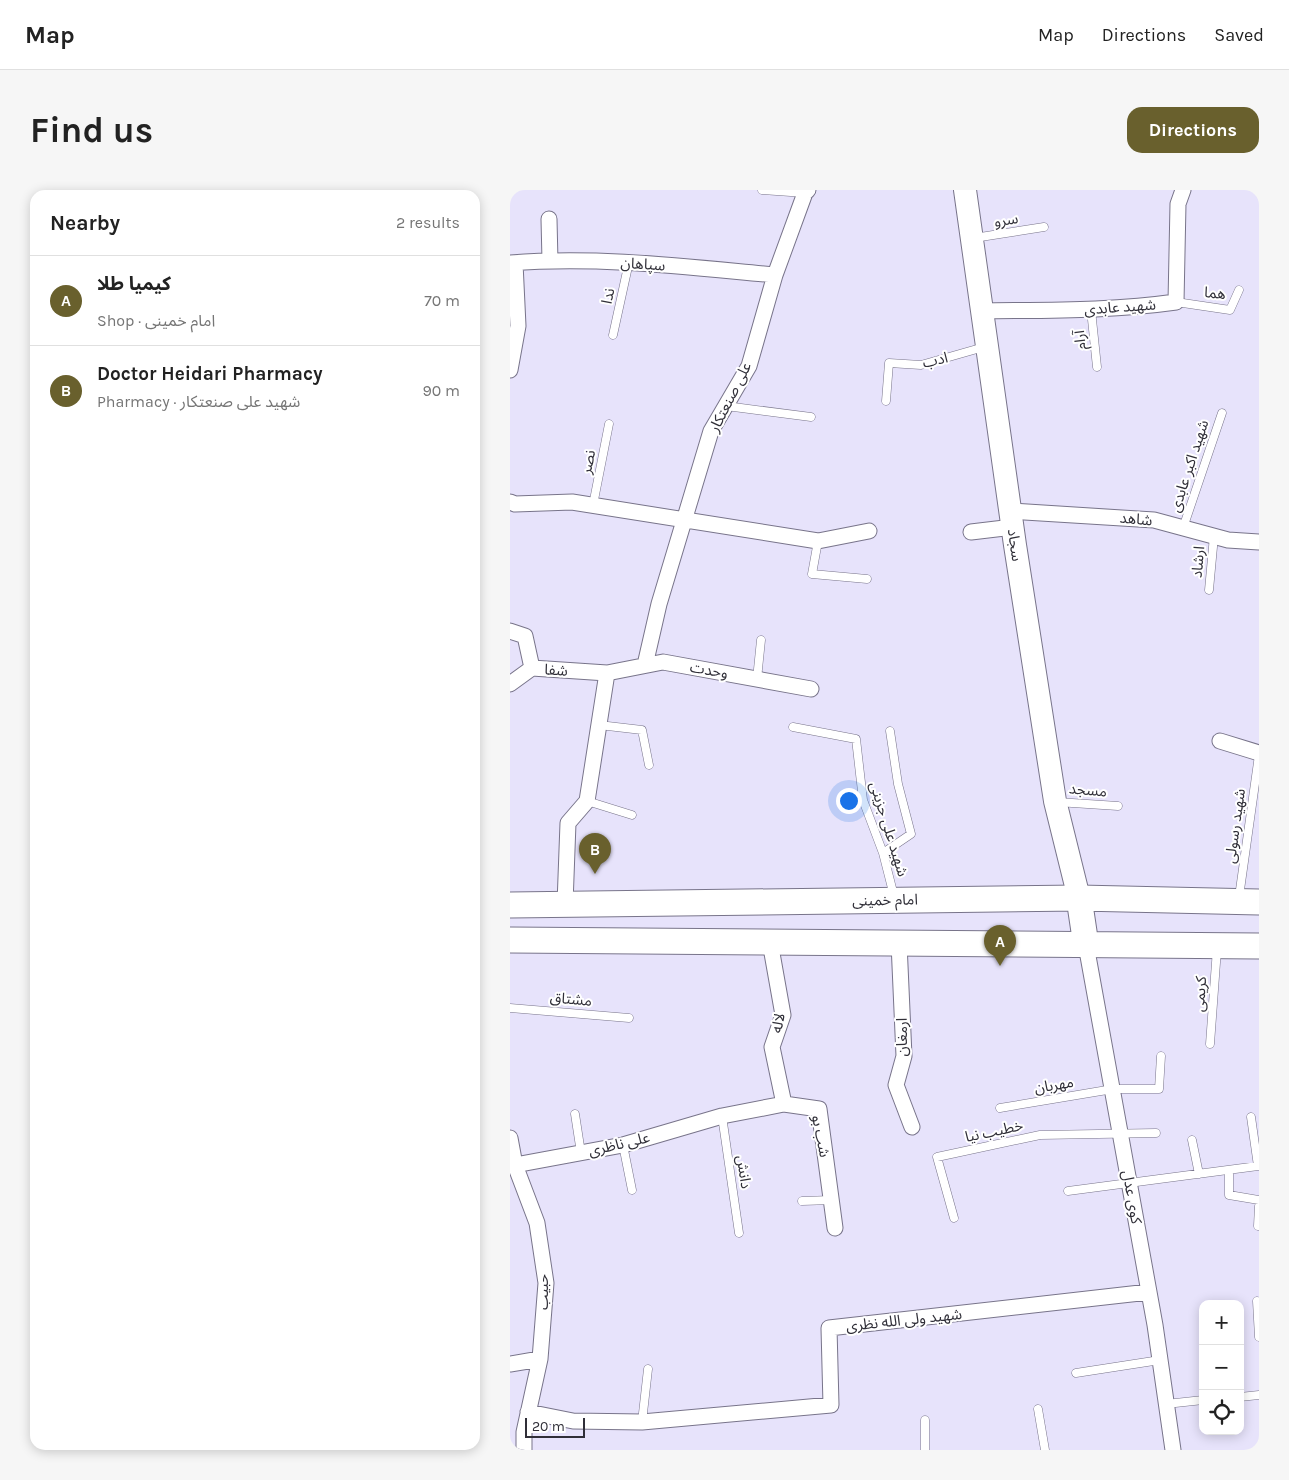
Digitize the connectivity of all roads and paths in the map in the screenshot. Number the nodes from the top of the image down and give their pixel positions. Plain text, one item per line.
1 (762, 190) edge
2 (965, 190) edge
3 (1183, 190) edge
4 (806, 192) edge
5 (549, 219) dead end
6 (1044, 228) dead end
7 (972, 239) junction
8 (550, 261) junction
9 (629, 262) junction
10 (512, 263) edge
11 (775, 275) junction
12 (1239, 290) dead end
13 (1176, 302) junction
14 (1091, 310) junction
15 (982, 311) junction
16 (613, 335) dead end
17 (987, 346) junction
18 (1097, 367) dead end
19 (510, 370) edge
20 (886, 401) dead end
21 (726, 406) junction
22 (1222, 413) dead end
23 (811, 417) dead end
24 (609, 424) dead end
25 (510, 502) edge
26 (594, 506) junction
27 (685, 519) junction
28 (1012, 519) junction
29 (1183, 528) junction
30 (869, 530) dead end
31 (971, 532) dead end
32 (1214, 536) junction
33 (818, 541) junction
34 (1259, 542) edge
35 (868, 580) dead end
36 (1210, 590) dead end
37 (510, 631) edge
38 (761, 640) dead end
39 (645, 665) junction
40 (532, 668) junction
41 (606, 673) junction
42 (757, 679) junction
43 (510, 684) edge
44 (811, 689) dead end
45 (599, 725) junction
46 (792, 727) dead end
47 (890, 731) dead end
48 (1220, 741) dead end
49 (1259, 754) edge
50 (649, 765) dead end
51 (1055, 801) junction
52 (587, 802) junction
53 (1118, 806) dead end
54 (632, 815) dead end
55 (883, 853) junction
56 (1079, 898) junction
57 (896, 900) junction
58 (1249, 902) edge
59 (565, 904) junction
60 (510, 905) edge
61 (510, 940) edge
62 (770, 942) junction
63 (899, 943) junction
64 (1086, 945) junction
65 (1217, 946) junction
66 (1259, 946) edge
67 (510, 1008) edge
68 (629, 1018) dead end
69 (1210, 1044) dead end
70 (1161, 1056) dead end
71 (1113, 1089) junction
72 (784, 1104) junction
73 (1000, 1108) dead end
74 (575, 1114) dead end
75 (722, 1116) junction
76 (1251, 1117) dead end
77 (912, 1127) dead end
78 (1156, 1133) dead end
79 (1121, 1134) junction
80 (510, 1138) edge
81 (1192, 1140) dead end
82 (623, 1146) junction
83 (581, 1153) junction
84 (515, 1165) junction
85 (1229, 1170) junction
86 (1199, 1174) junction
87 (1130, 1183) junction
88 (632, 1190) dead end
89 (1068, 1192) dead end
90 (832, 1200) junction
91 (1259, 1200) edge
92 (802, 1201) dead end
93 (1259, 1206) edge
94 (954, 1218) dead end
95 (1258, 1226) edge
96 (835, 1228) dead end
97 (739, 1232) dead end
98 (1149, 1292) junction
99 (1257, 1301) dead end
100 (1259, 1336) edge
101 (540, 1359) junction
102 (1160, 1360) junction
103 (510, 1364) edge
104 (648, 1369) dead end
105 (1076, 1373) dead end
106 (1259, 1395) edge
107 (1244, 1397) edge
108 (1199, 1400) edge
109 (1166, 1404) junction
110 (1038, 1409) dead end
111 (528, 1412) junction
112 (924, 1420) dead end
113 (642, 1422) junction
114 (517, 1434) edge
115 (524, 1450) edge
116 (925, 1450) edge
117 (1045, 1450) edge
118 (1173, 1450) edge

1 - 4 lane
2 - 7 street, سجاد
3 - 13 street, شهید عابدی
4 - 11 street, علی صنعتکار
5 - 8 street
6 - 7 lane, سرو
7 - 15 street, سجاد
8 - 9 street, سپاهان
8 - 10 street, سپاهان
9 - 11 street, سپاهان
9 - 16 lane, ندا
10 - 19 street
11 - 21 street, علی صنعتکار
12 - 13 lane, هما
13 - 14 street, شهید عابدی
14 - 15 street, شهید عابدی
14 - 18 lane, آرام
15 - 17 street, سجاد
17 - 20 lane, ادب
17 - 28 street, سجاد
21 - 23 lane
21 - 27 street, علی صنعتکار
22 - 29 lane, شهید اکبر عابدی
24 - 26 lane, نصر
25 - 26 street
26 - 27 street
27 - 33 street
27 - 39 street, علی صنعتکار
28 - 29 street, شاهد
28 - 31 street
28 - 51 street, سجاد
29 - 32 street, شاهد
30 - 33 street
32 - 34 street, شاهد
32 - 36 lane, ارشاد
33 - 35 lane
37 - 40 street
38 - 42 lane
39 - 41 street, وحدت
39 - 42 street, وحدت
40 - 41 street, شفا
40 - 43 street, شفا
41 - 45 street
42 - 44 street, وحدت
45 - 50 lane
45 - 52 street
46 - 55 lane, شهید علی جزینی
47 - 55 lane
48 - 49 street
49 - 58 lane, شهید رسولی
51 - 53 lane, مسجد
51 - 56 street, سجاد
52 - 54 lane
52 - 59 street
55 - 57 lane, شهید علی جزینی
56 - 57 main road, امام خمینی
56 - 58 main road, امام خمینی
56 - 64 main road
57 - 59 main road, امام خمینی
59 - 60 main road, امام خمینی
61 - 62 main road
62 - 63 main road
62 - 72 street, لاله
63 - 64 main road
63 - 77 street, ارمغان
64 - 65 main road
64 - 71 street, کوی عدل
65 - 66 main road
65 - 69 lane, کریمی
67 - 68 lane, مشتاق
70 - 71 lane, مهربان
71 - 73 lane, مهربان
71 - 79 street, کوی عدل
72 - 75 street, شب بو
72 - 90 street, شب بو
74 - 83 lane
75 - 82 street, علی ناظری
75 - 97 lane, دانش
76 - 85 lane
78 - 79 lane
79 - 87 street, کوی عدل
79 - 94 lane, خطیب نیا
80 - 84 street, حبیب
81 - 86 lane
82 - 83 street, علی ناظری
82 - 88 lane
83 - 84 street, علی ناظری
84 - 101 street, حبیب
85 - 86 lane
85 - 91 lane
86 - 87 lane
87 - 89 lane
87 - 98 street, کوی عدل
90 - 92 lane
90 - 96 street, شب بو
93 - 95 lane
98 - 102 street, کوی عدل
98 - 113 street, شهید ولی الله نظری
99 - 100 lane
101 - 103 street
101 - 111 street, حبیب
102 - 105 lane
102 - 109 street, کوی عدل
104 - 113 lane
106 - 107 lane
108 - 109 lane
109 - 118 street, کوی عدل
110 - 117 lane
111 - 113 street, شهید ولی الله نظری
111 - 114 street, حبیب
112 - 116 lane
114 - 115 street, حبیب

